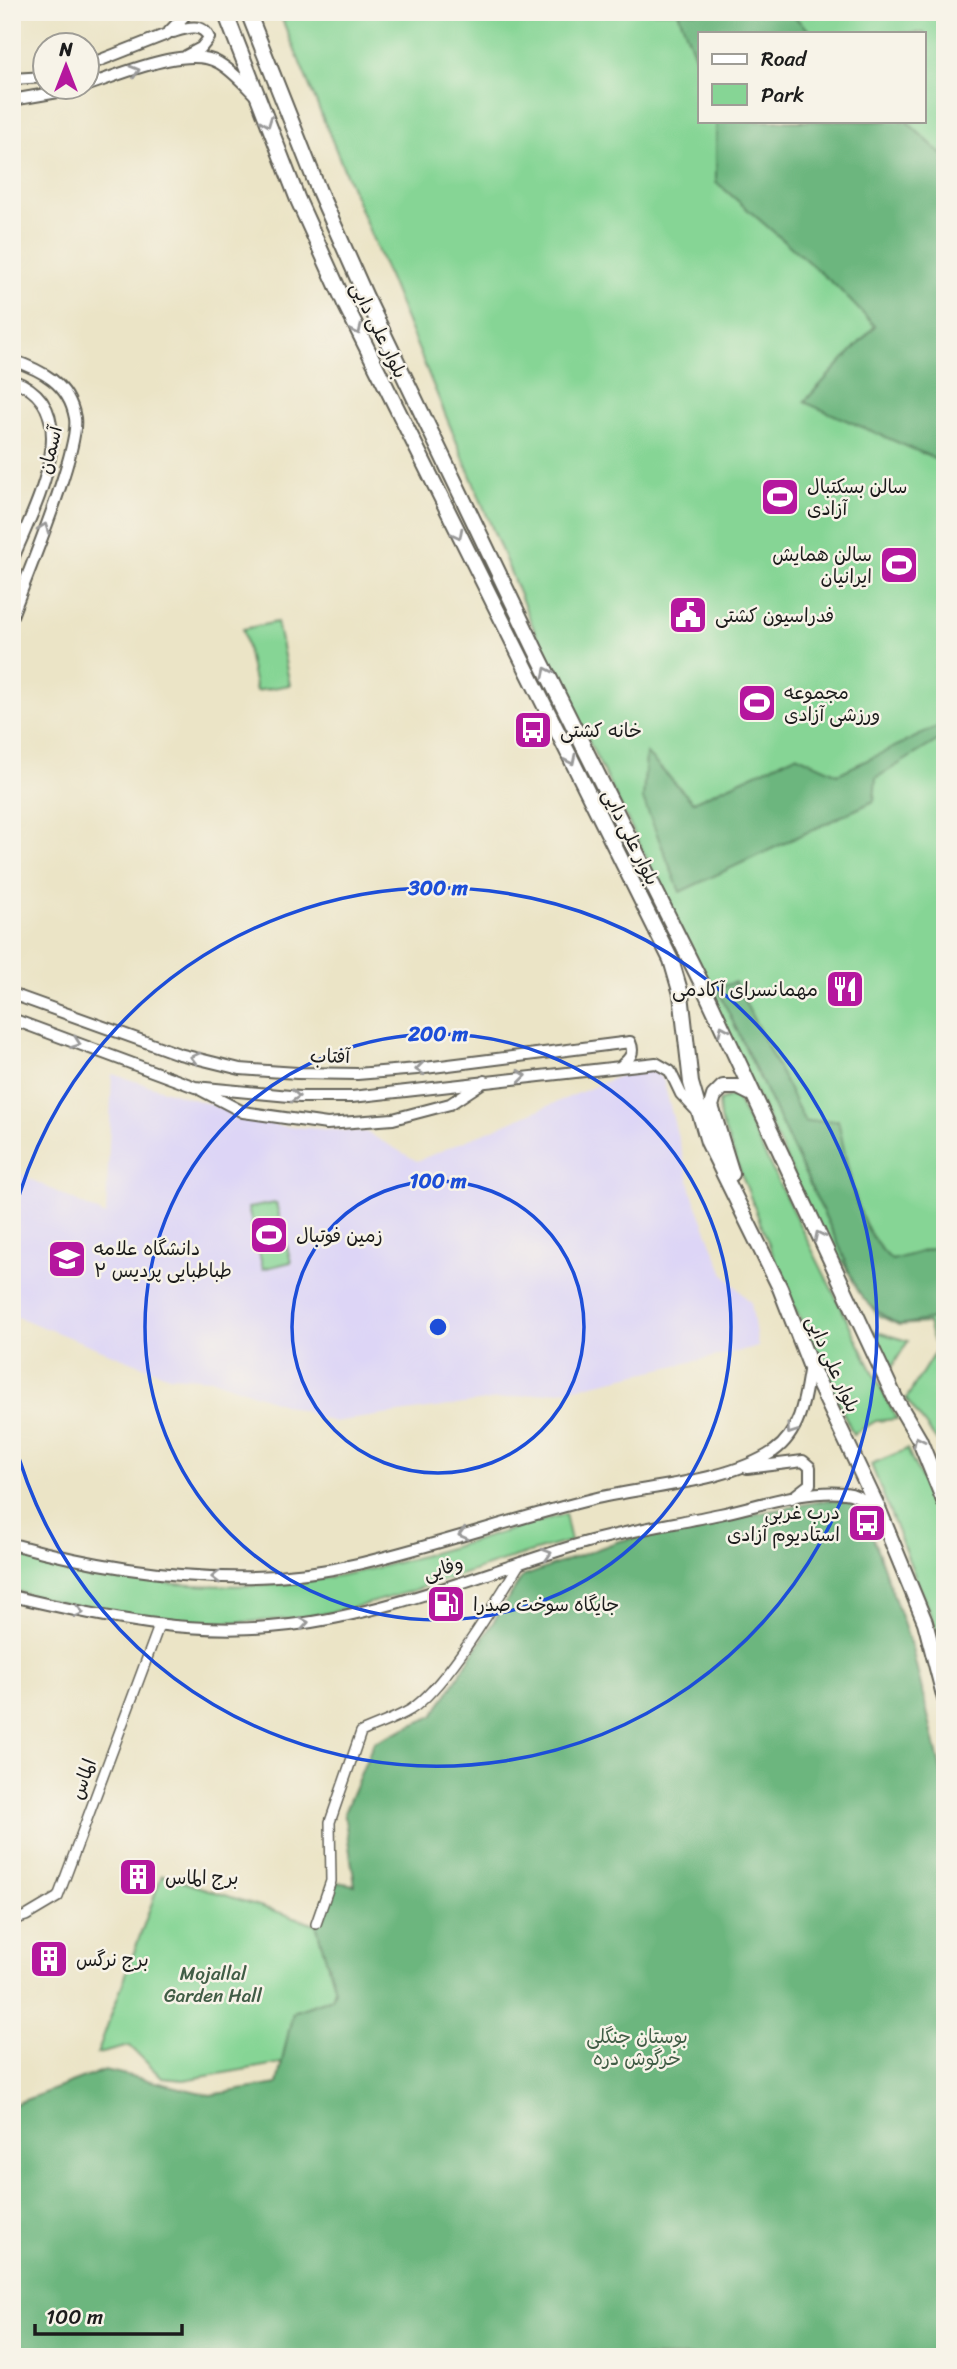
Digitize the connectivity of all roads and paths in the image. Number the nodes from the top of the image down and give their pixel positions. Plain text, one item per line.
1 (188, 12) edge
2 (225, 12) edge
3 (248, 12) edge
4 (167, 34) junction
5 (182, 58) junction
6 (102, 60) edge
7 (32, 77) edge
8 (12, 79) edge
9 (102, 81) edge
10 (32, 97) edge
11 (258, 98) junction
12 (12, 100) edge
13 (12, 360) edge
14 (12, 380) edge
15 (12, 561) edge
16 (12, 615) edge
17 (12, 994) edge
18 (12, 1019) edge
19 (622, 1065) junction
20 (487, 1080) junction
21 (192, 1086) junction
22 (752, 1094) junction
23 (699, 1112) junction
24 (745, 1217) junction
25 (810, 1365) junction
26 (731, 1470) junction
27 (790, 1499) junction
28 (945, 1503) edge
29 (878, 1508) junction
30 (12, 1544) edge
31 (520, 1563) junction
32 (12, 1596) edge
33 (159, 1626) junction
34 (945, 1699) edge
35 (12, 1920) edge
36 (316, 1924) dead end

1 - 4 street
2 - 11 main road, بلوار علی دایی
22 -> 3 main road, بلوار علی دایی
4 - 5 street
4 - 6 street
9 -> 5 street
5 - 11 street
7 - 8 street
10 - 12 street
11 -> 23 main road, بلوار علی دایی
16 -> 13 street, آسمان
14 - 15 street, آسمان
19 -> 17 street, آفتاب
18 -> 21 street
20 -> 19 street
19 - 23 street
21 -> 20 street
20 - 21 street
22 - 24 main road
28 -> 22 main road, بلوار علی دایی
23 - 24 main road, بلوار علی دایی
24 - 25 main road, بلوار علی دایی
25 -> 26 street, وفایی
25 - 29 main road, بلوار علی دایی
26 - 27 street
26 -> 30 street, وفایی
27 - 29 street, وفایی
31 -> 27 street, وفایی
29 - 34 main road, بلوار علی دایی
33 -> 31 street, وفایی
31 - 36 street
32 -> 33 street, وفایی
33 - 35 street, الماس

